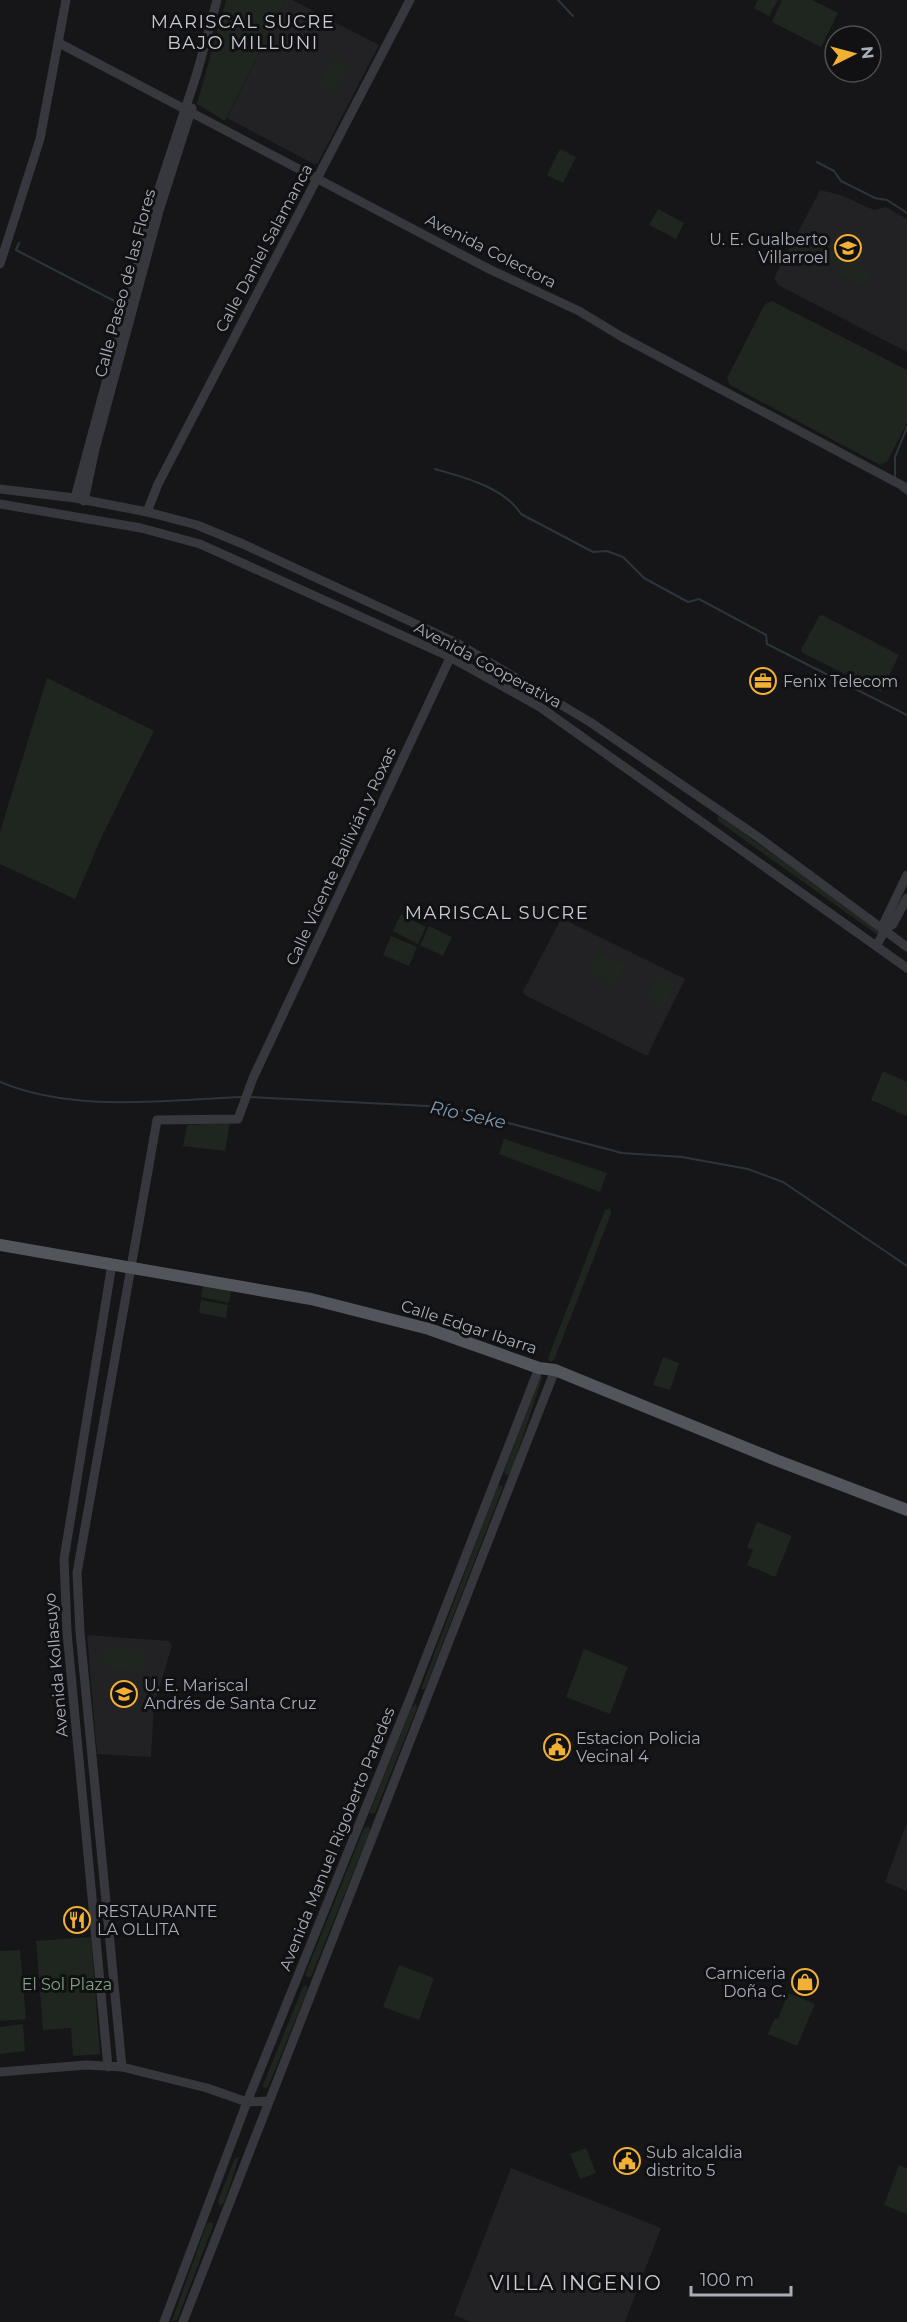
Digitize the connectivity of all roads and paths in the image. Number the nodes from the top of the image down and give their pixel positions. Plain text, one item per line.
1 (66, 0) edge
2 (216, 0) edge
3 (410, 0) edge
4 (59, 43) junction
5 (189, 110) junction
6 (318, 178) junction
7 (0, 264) edge
8 (907, 488) edge
9 (0, 489) edge
10 (79, 500) junction
11 (0, 504) edge
12 (147, 512) junction
13 (457, 643) junction
14 (450, 657) junction
15 (907, 875) edge
16 (907, 898) edge
17 (883, 928) junction
18 (877, 945) junction
19 (907, 947) edge
20 (907, 968) edge
21 (243, 1104) joint
22 (0, 1245) edge
23 (112, 1264) junction
24 (129, 1268) junction
25 (539, 1368) junction
26 (555, 1370) junction
27 (907, 1509) edge
28 (411, 1696) junction
29 (425, 1701) junction
30 (108, 2067) junction
31 (122, 2067) junction
32 (0, 2072) edge
33 (268, 2101) junction
34 (247, 2102) junction
35 (164, 2322) edge
36 (183, 2322) edge

1 - 4 street
2 - 5 street, Calle Paseo de las Flores
3 - 6 street, Calle Daniel Salamanca
4 - 5 street, Avenida Colectora
4 - 7 street
5 - 6 street, Avenida Colectora
5 - 10 street, Calle Paseo de las Flores
6 - 8 street, Avenida Colectora
6 - 12 street, Calle Daniel Salamanca
9 - 10 street, Avenida Cooperativa
10 - 12 street, Avenida Cooperativa
11 - 14 street, Avenida Cooperativa
12 - 13 street, Avenida Cooperativa
13 - 14 street, Calle Vicente Ballivián y Roxas
13 - 17 street, Avenida Cooperativa
14 - 18 street, Avenida Cooperativa
14 - 21 street, Calle Vicente Ballivián y Roxas
15 - 17 street
16 - 17 street
17 - 18 street
17 - 19 street, Avenida Cooperativa
18 - 20 street, Avenida Cooperativa
21 - 24 street, Avenida Kollasuyo
22 - 23 main road, Calle Edgar Ibarra
23 - 24 main road, Calle Edgar Ibarra
23 - 30 street, Avenida Kollasuyo
24 - 25 main road, Calle Edgar Ibarra
24 - 31 street, Avenida Kollasuyo
25 - 26 main road, Calle Edgar Ibarra
25 - 28 street, Avenida Manuel Rigoberto Paredes
26 - 27 main road, Calle Edgar Ibarra
26 - 29 street, Avenida Manuel Rigoberto Paredes
28 - 29 street
28 - 34 street, Avenida Manuel Rigoberto Paredes
29 - 33 street, Avenida Manuel Rigoberto Paredes
30 - 31 street
30 - 32 street
31 - 34 street
33 - 34 street
33 - 36 street, Avenida Manuel Rigoberto Paredes
34 - 35 street, Avenida Manuel Rigoberto Paredes

